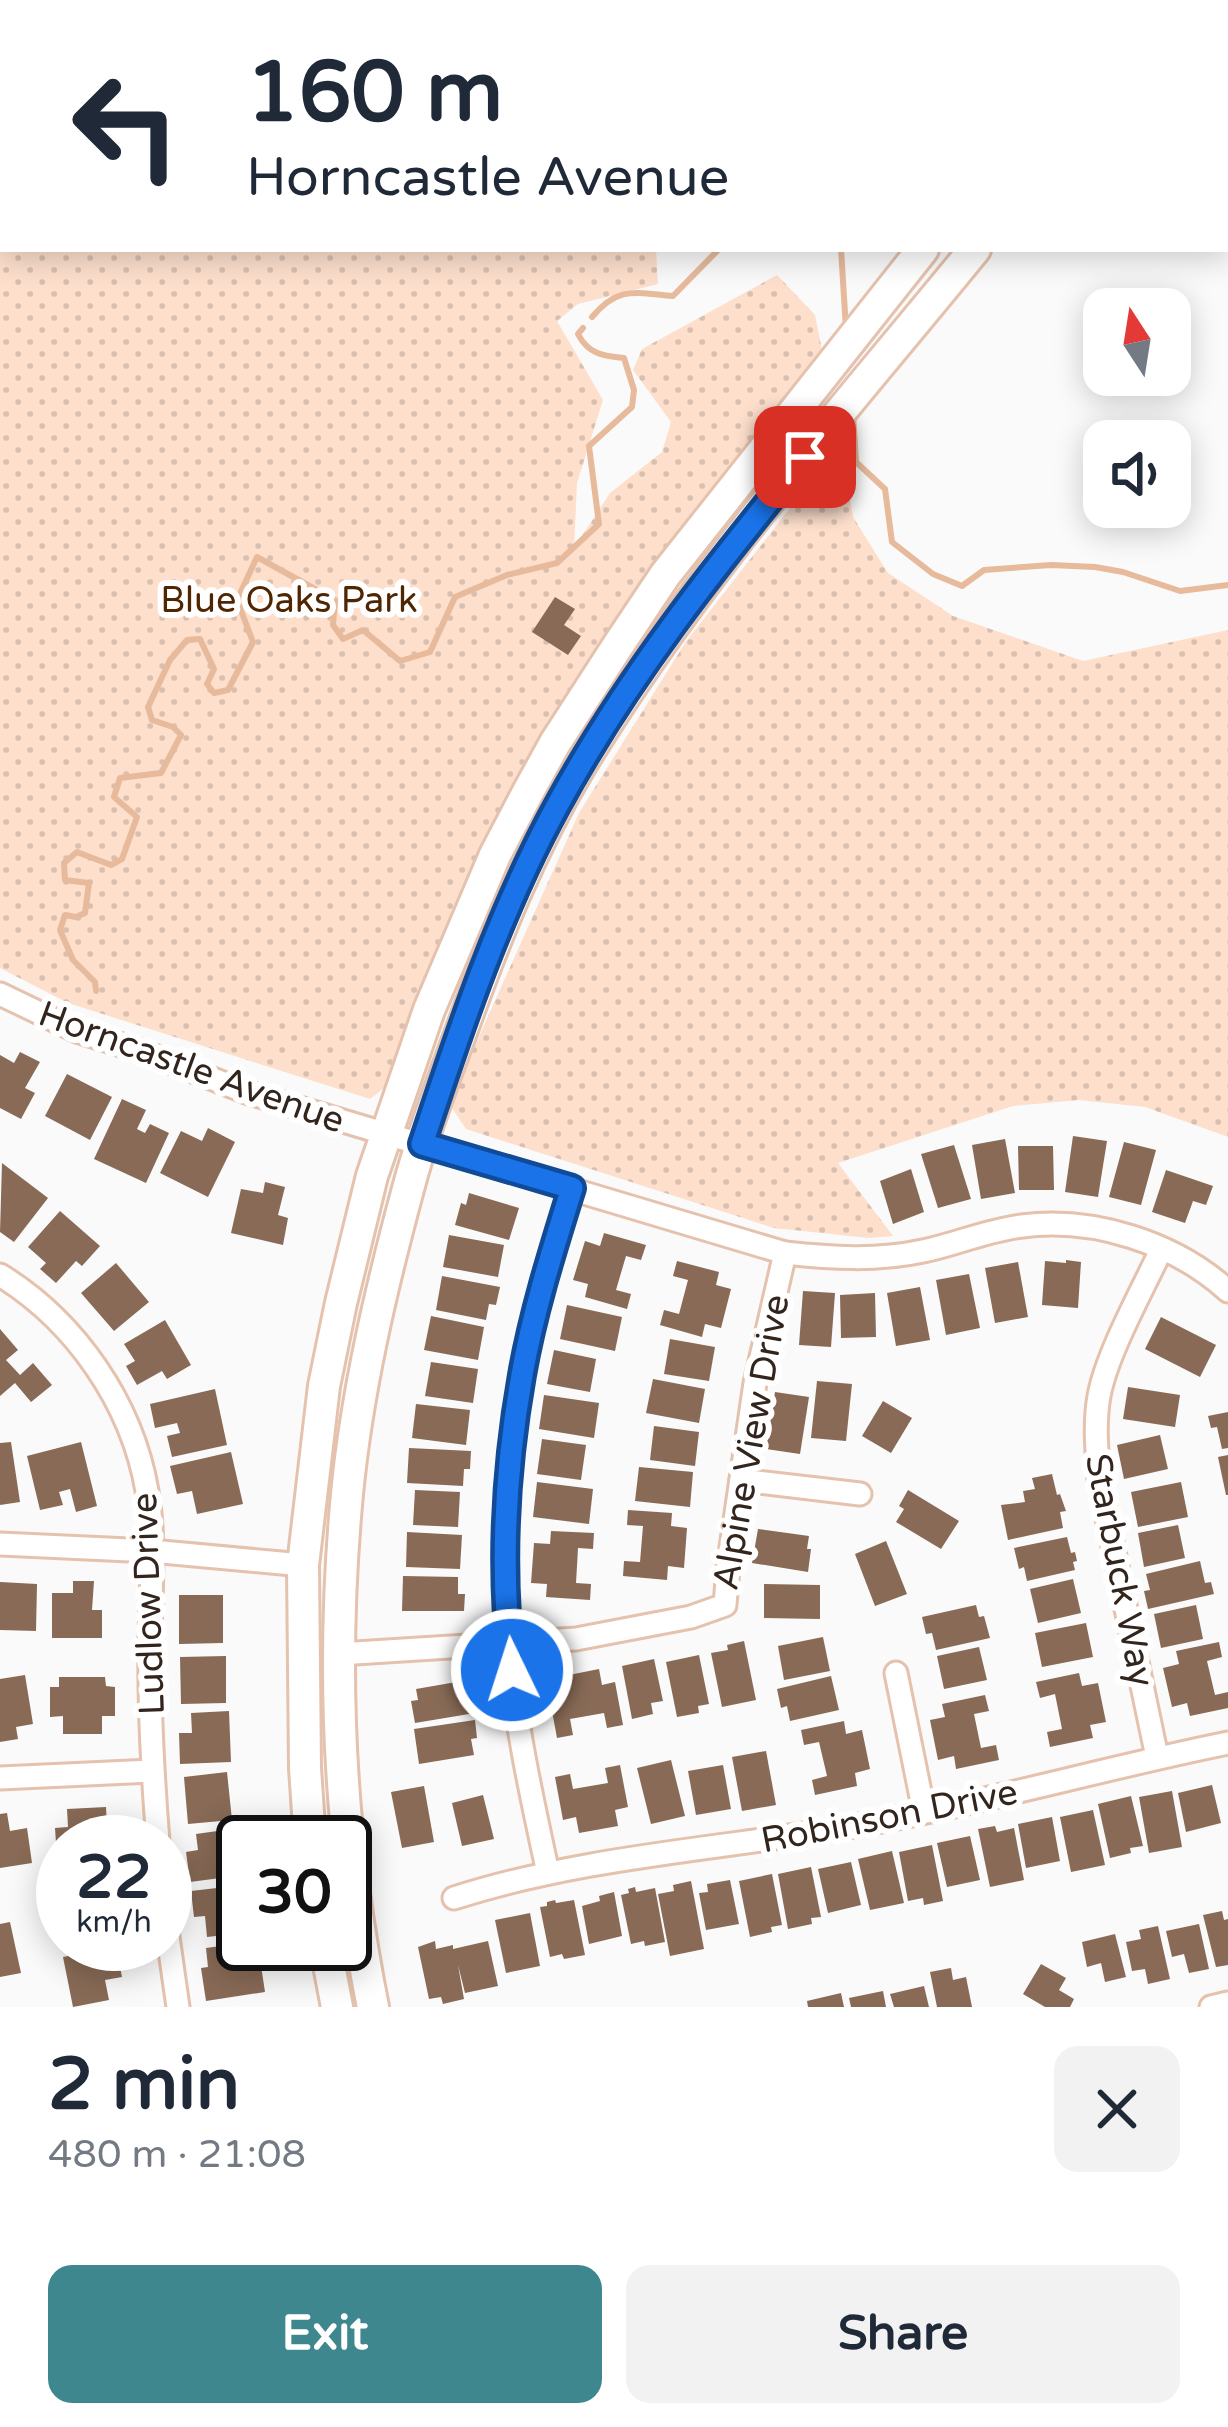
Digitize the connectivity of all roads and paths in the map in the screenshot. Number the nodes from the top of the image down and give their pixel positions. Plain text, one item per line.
1 (921, 252) edge
2 (973, 252) edge
3 (0, 994) edge
4 (386, 1133) junction
5 (422, 1144) junction
6 (572, 1188) junction
7 (1161, 1250) junction
8 (785, 1252) junction
9 (0, 1275) edge
10 (1228, 1291) edge
11 (740, 1480) junction
12 (860, 1494) dead end
13 (0, 1544) edge
14 (152, 1551) junction
15 (303, 1565) junction
16 (508, 1645) junction
17 (339, 1654) junction
18 (896, 1673) dead end
19 (1228, 1742) edge
20 (1157, 1757) junction
21 (152, 1771) junction
22 (0, 1778) edge
23 (925, 1812) junction
24 (156, 1815) edge
25 (308, 1815) edge
26 (548, 1873) junction
27 (454, 1898) dead end
28 (173, 1971) edge
29 (330, 1971) edge
30 (1228, 2003) edge
31 (178, 2007) edge
32 (337, 2007) edge
33 (373, 2007) edge
34 (1210, 2007) edge

1 - 4 main road
2 - 5 main road
3 - 4 street, Horncastle Avenue
4 - 5 street, Horncastle Avenue
4 - 15 main road
5 - 6 street
5 - 17 main road
6 - 8 street
6 - 16 street
7 - 8 street
7 - 10 street
7 - 20 street, Starbuck Way
8 - 11 street, Alpine View Drive
9 - 14 street, Ludlow Drive
11 - 12 street
11 - 16 street, Alpine View Drive
13 - 14 street
14 - 15 street
14 - 21 street, Ludlow Drive
15 - 25 main road
16 - 17 street, Alpine View Drive
16 - 26 street
17 - 33 main road
18 - 23 street
19 - 20 street, Robinson Drive
20 - 23 street, Robinson Drive
21 - 22 street
21 - 24 street, Ludlow Drive
23 - 26 street, Robinson Drive
26 - 27 street, Robinson Drive
28 - 31 street
29 - 32 main road
30 - 34 street

